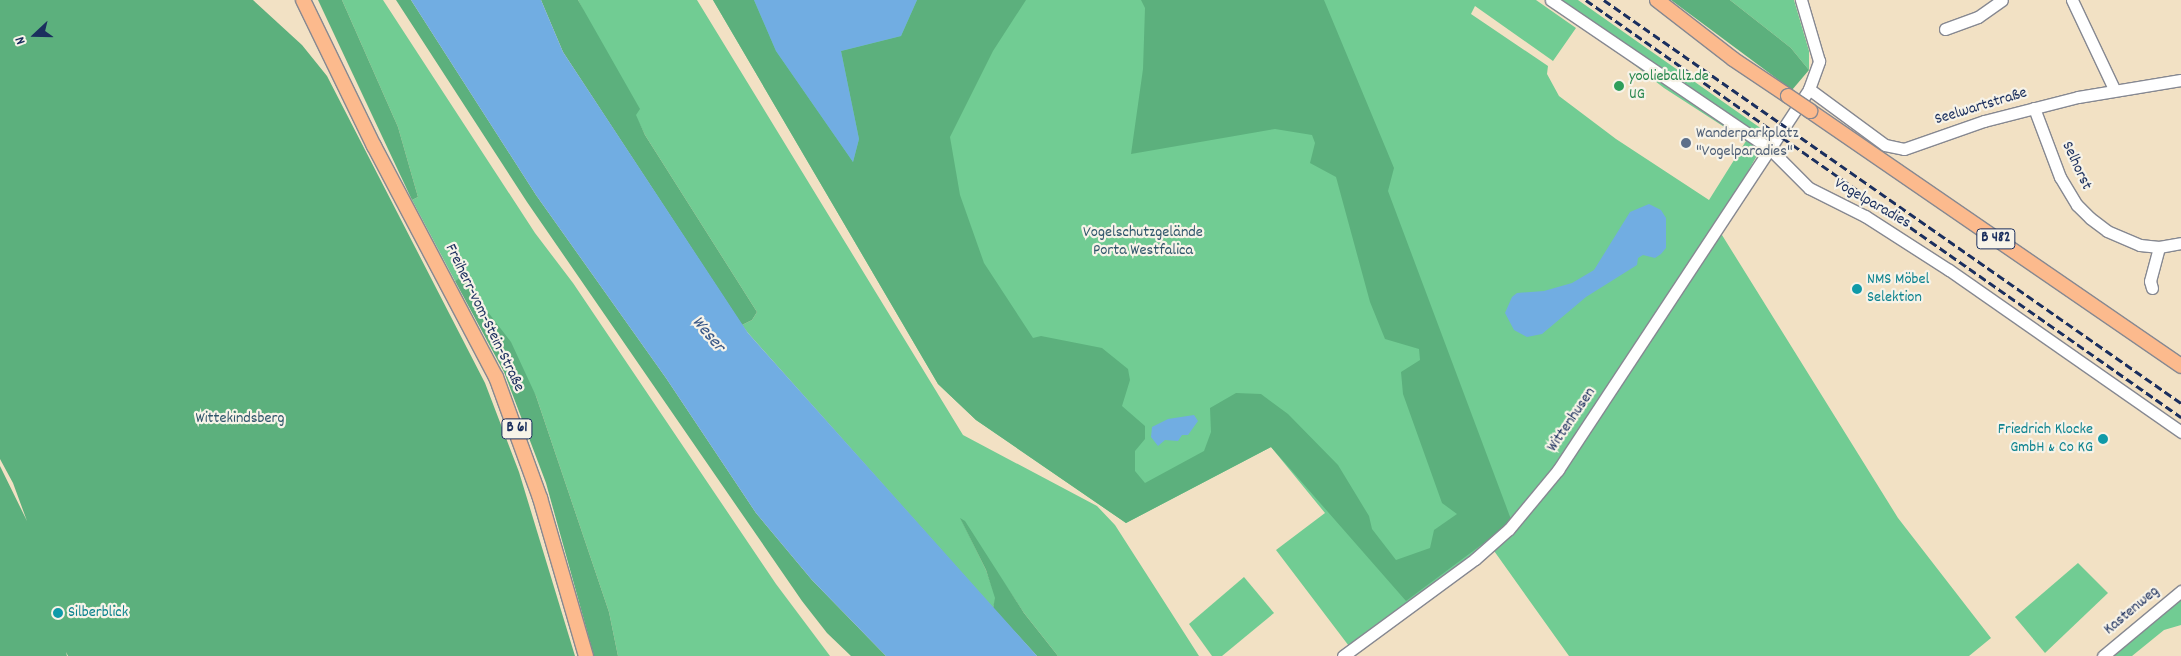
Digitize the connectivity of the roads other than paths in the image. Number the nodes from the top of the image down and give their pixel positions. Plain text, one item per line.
1 (304, 0) edge
2 (310, 0) edge
3 (1551, 0) edge
4 (1657, 0) edge
5 (1801, 0) edge
6 (2002, 0) edge
7 (2072, 0) edge
8 (1945, 29) dead end
9 (2181, 80) edge
10 (1808, 89) junction
11 (2114, 89) junction
12 (2034, 108) junction
13 (1769, 148) junction
14 (391, 174) junction
15 (2181, 243) edge
16 (2159, 247) junction
17 (2152, 288) dead end
18 (2181, 366) edge
19 (2181, 432) edge
20 (2181, 591) edge
21 (586, 656) edge
22 (1343, 656) edge
23 (2103, 656) edge

1 - 14 main road, Freiherr-vom-Stein-Straße / B 61
2 - 14 main road, Freiherr-vom-Stein-Straße / B 61
3 - 13 street, Vogelparadies
4 - 18 main road, B 482, bridge
5 - 10 street, Wittenhusen
6 - 8 street
7 - 11 street
9 - 11 street, Seelwartstraße
10 - 12 street, Seelwartstraße
10 - 13 street, Wittenhusen
11 - 12 street, Seelwartstraße
12 - 16 street, Selhorst
13 - 19 street, Vogelparadies
13 - 22 street, Wittenhusen
14 - 21 main road, Freiherr-vom-Stein-Straße / B 61
15 - 16 street, Selhorst
16 - 17 street
20 - 23 street, Kastenweg

